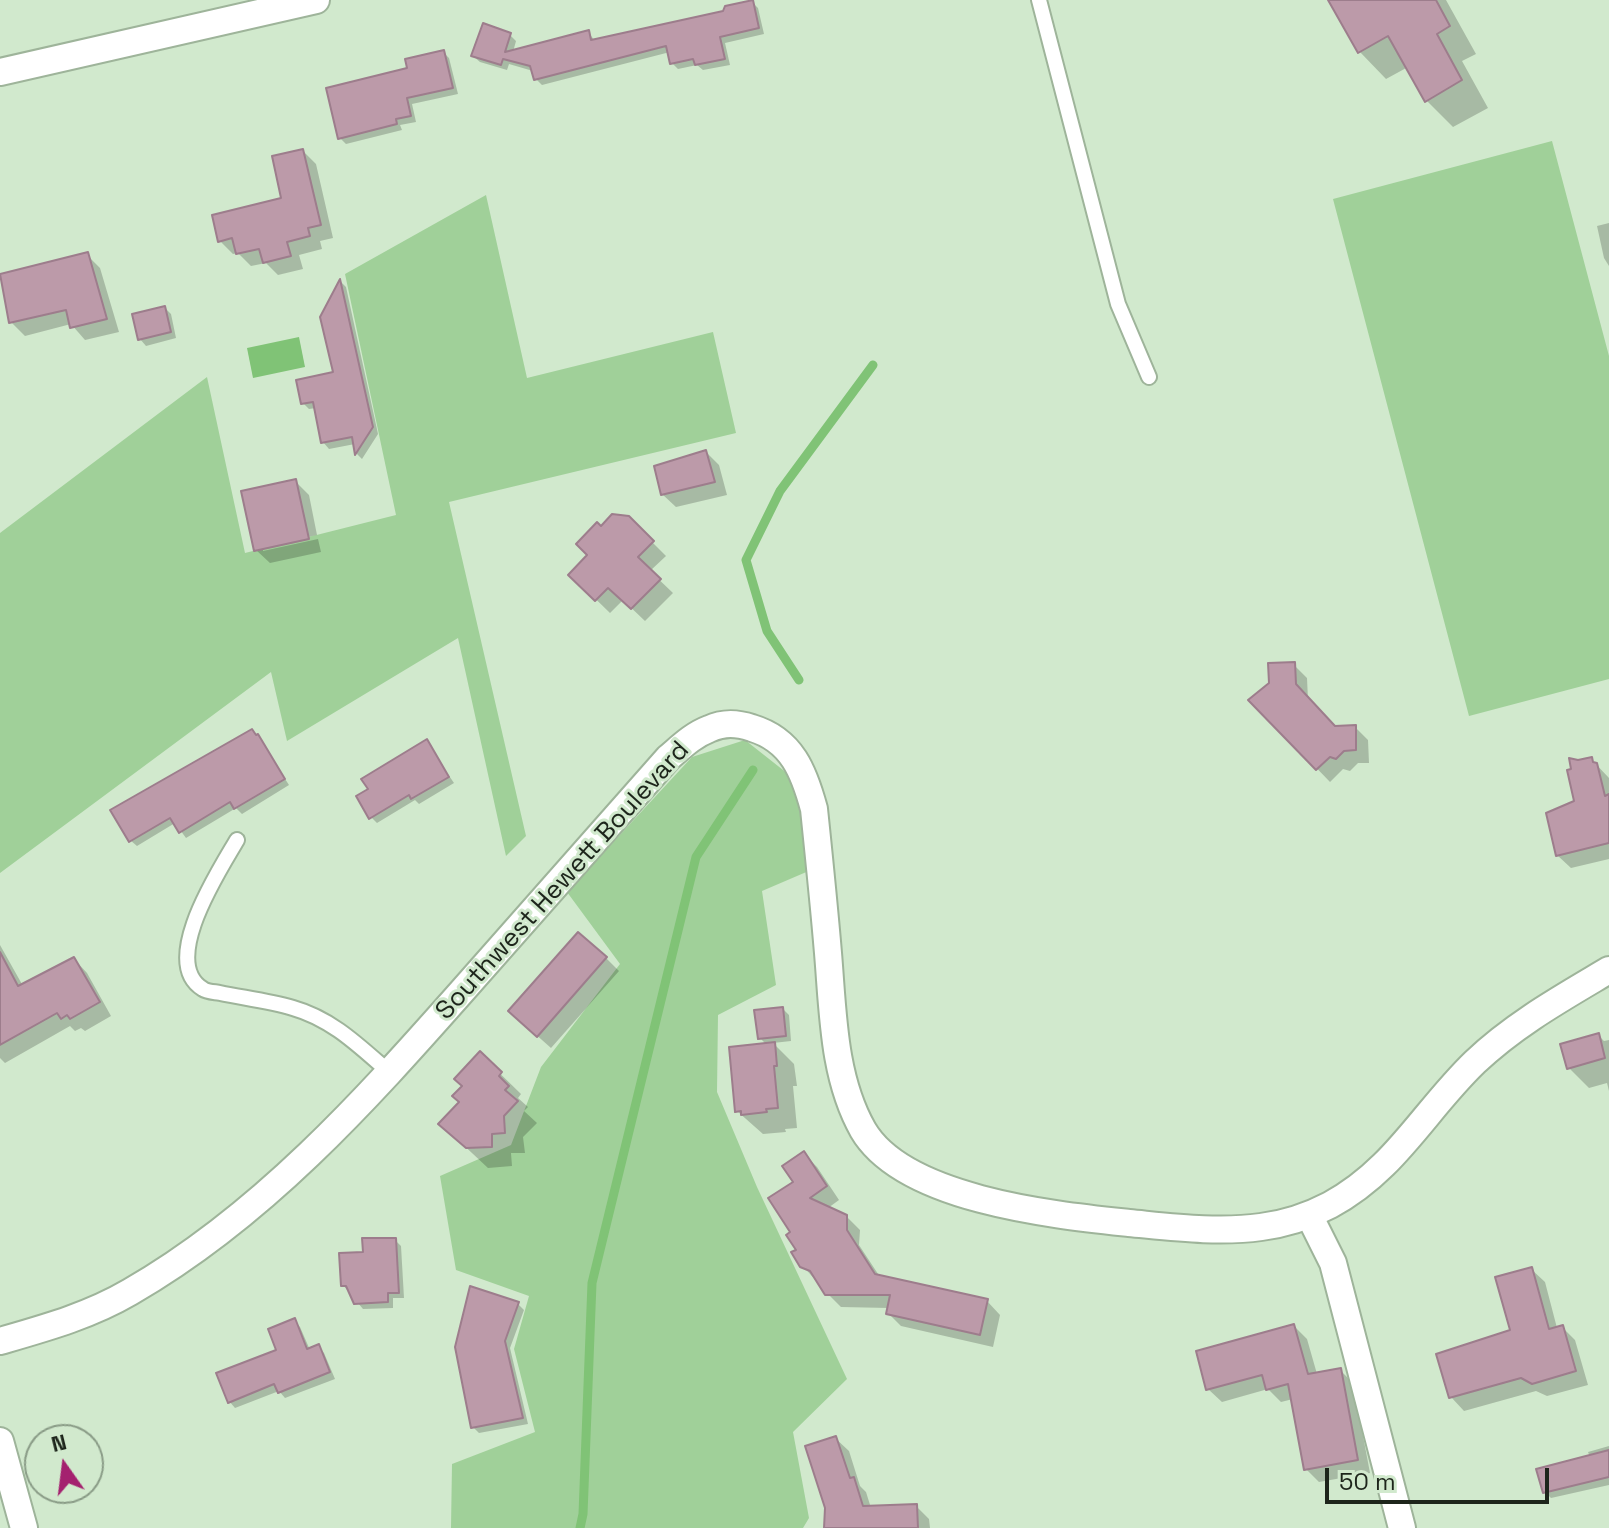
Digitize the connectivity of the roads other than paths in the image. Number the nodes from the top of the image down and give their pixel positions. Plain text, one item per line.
1 (316, 0) edge
2 (1039, 0) edge
3 (0, 72) edge
4 (1149, 377) dead end
5 (237, 840) dead end
6 (1609, 970) edge
7 (389, 1072) junction
8 (1309, 1215) junction
9 (0, 1341) edge
10 (0, 1441) edge
11 (24, 1528) edge
12 (1402, 1528) edge

1 - 3 street
2 - 4 lane
5 - 7 lane
6 - 8 street, Southwest Hewett Boulevard
7 - 8 street, Southwest Hewett Boulevard
7 - 9 street, Southwest Hewett Boulevard
8 - 12 street
10 - 11 street

